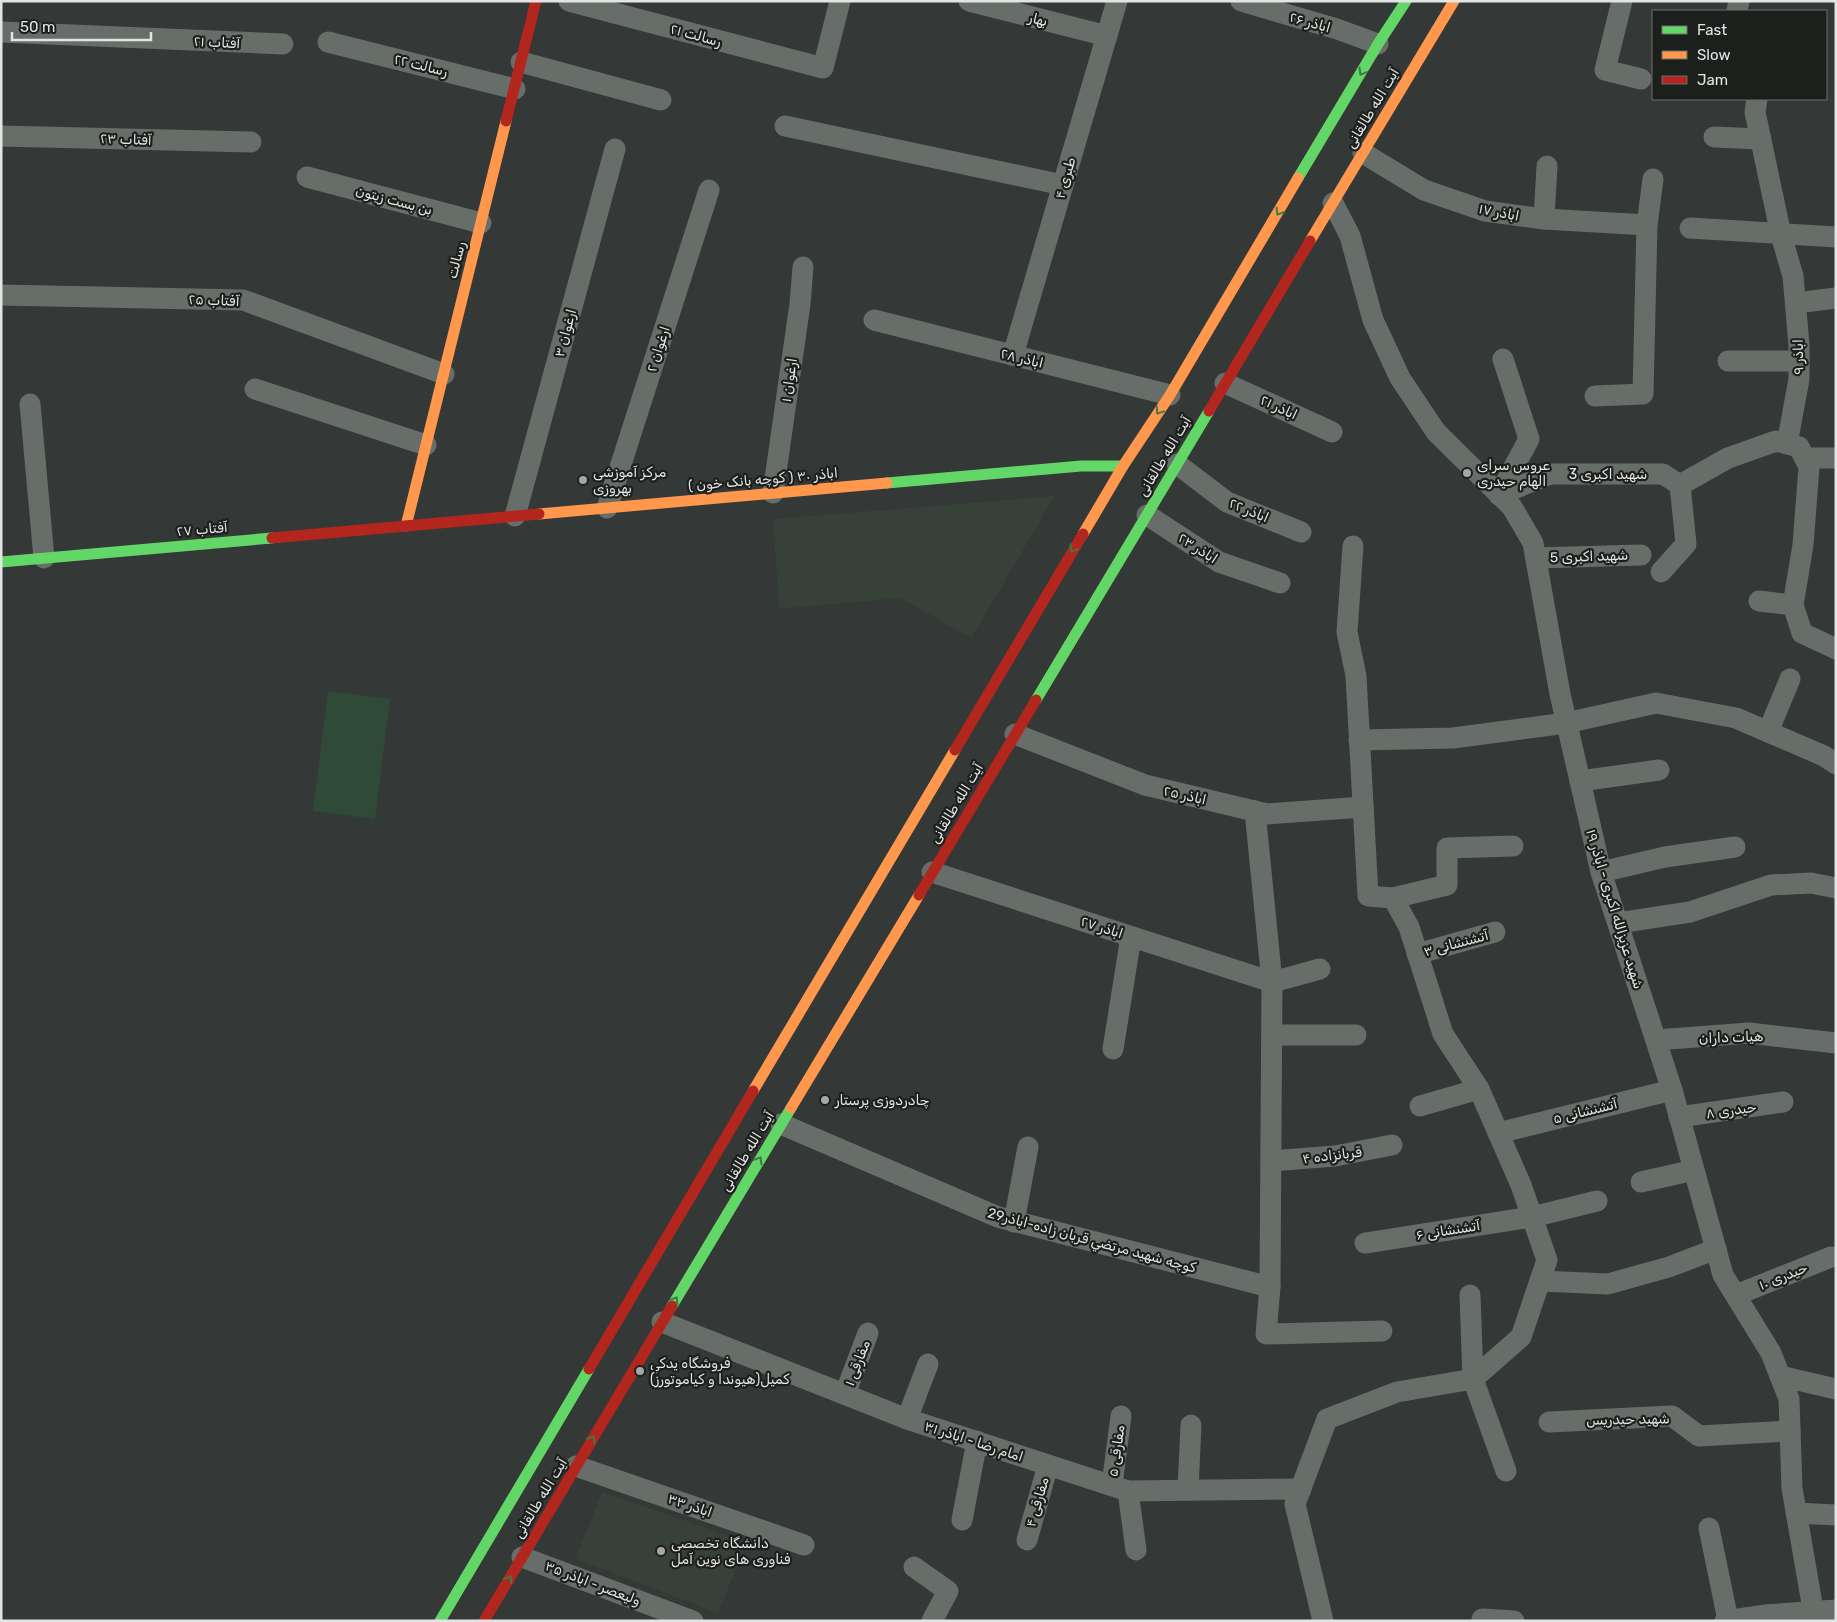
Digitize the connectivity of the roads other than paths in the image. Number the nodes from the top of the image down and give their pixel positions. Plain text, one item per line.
1 (536, 1) edge
2 (569, 1) edge
3 (840, 1) edge
4 (969, 1) edge
5 (1117, 1) edge
6 (1241, 1) edge
7 (1406, 1) edge
8 (1454, 1) edge
9 (1622, 1) edge
10 (1, 32) edge
11 (1107, 36) junction
12 (328, 42) dead end
13 (283, 44) dead end
14 (1378, 44) junction
15 (521, 62) junction
16 (1642, 79) dead end
17 (515, 89) junction
18 (661, 100) dead end
19 (1757, 100) edge
20 (785, 126) dead end
21 (1, 136) edge
22 (1714, 136) dead end
23 (1761, 139) junction
24 (251, 142) dead end
25 (615, 149) dead end
26 (1363, 152) junction
27 (1547, 166) dead end
28 (307, 177) dead end
29 (1653, 179) dead end
30 (1063, 185) junction
31 (709, 190) dead end
32 (1332, 204) junction
33 (1544, 219) junction
34 (481, 223) junction
35 (1647, 225) junction
36 (1690, 228) dead end
37 (1781, 235) junction
38 (1836, 237) edge
39 (804, 267) dead end
40 (1239, 279) junction
41 (1, 295) edge
42 (1242, 296) dead end
43 (1836, 298) edge
44 (1275, 300) junction
45 (1796, 303) junction
46 (1256, 305) dead end
47 (874, 320) dead end
48 (1013, 355) junction
49 (1206, 356) dead end
50 (1503, 359) dead end
51 (1190, 361) junction
52 (1728, 361) dead end
53 (1799, 361) junction
54 (1223, 373) junction
55 (444, 374) junction
56 (255, 389) dead end
57 (1170, 395) junction
58 (1595, 396) dead end
59 (30, 404) dead end
60 (1332, 432) dead end
61 (1787, 444) junction
62 (426, 445) junction
63 (1805, 458) junction
64 (1836, 458) edge
65 (1177, 464) junction
66 (1122, 466) junction
67 (1680, 485) junction
68 (773, 493) junction
69 (1499, 495) junction
70 (607, 508) junction
71 (1147, 515) junction
72 (515, 516) junction
73 (406, 526) junction
74 (1301, 532) dead end
75 (1353, 546) dead end
76 (1641, 554) dead end
77 (44, 558) junction
78 (1536, 558) junction
79 (1, 562) edge
80 (1661, 572) dead end
81 (1280, 583) dead end
82 (1759, 601) dead end
83 (1793, 606) junction
84 (1836, 649) edge
85 (1790, 679) dead end
86 (1566, 723) junction
87 (1768, 732) junction
88 (1015, 734) junction
89 (1359, 740) junction
90 (1836, 764) edge
91 (1659, 770) dead end
92 (1580, 781) junction
93 (1363, 807) junction
94 (1255, 811) junction
95 (1513, 846) dead end
96 (1735, 847) dead end
97 (932, 872) junction
98 (1601, 872) junction
99 (1836, 888) edge
100 (1392, 898) junction
101 (1618, 924) junction
102 (1495, 932) dead end
103 (1131, 937) junction
104 (1417, 954) junction
105 (1320, 969) dead end
106 (1272, 982) junction
107 (1272, 1036) junction
108 (1356, 1036) dead end
109 (1656, 1040) junction
110 (1836, 1043) edge
111 (1113, 1049) dead end
112 (1479, 1088) junction
113 (1672, 1090) junction
114 (1784, 1102) dead end
115 (1420, 1106) dead end
116 (1679, 1117) junction
117 (781, 1124) junction
118 (1498, 1133) junction
119 (1392, 1145) dead end
120 (1028, 1148) dead end
121 (1271, 1161) junction
122 (1694, 1170) junction
123 (1641, 1182) dead end
124 (1597, 1201) dead end
125 (1532, 1216) junction
126 (1014, 1222) junction
127 (1365, 1243) dead end
128 (1716, 1249) junction
129 (1831, 1257) dead end
130 (1540, 1281) junction
131 (1270, 1287) junction
132 (1470, 1295) dead end
133 (1736, 1295) junction
134 (662, 1322) junction
135 (1382, 1331) dead end
136 (868, 1333) dead end
137 (928, 1364) dead end
138 (1780, 1376) junction
139 (1473, 1379) junction
140 (1836, 1389) edge
141 (845, 1394) junction
142 (1121, 1416) dead end
143 (907, 1419) junction
144 (1549, 1422) dead end
145 (1191, 1425) dead end
146 (1790, 1431) junction
147 (977, 1442) junction
148 (1048, 1464) junction
149 (576, 1466) junction
150 (1506, 1471) dead end
151 (1120, 1488) junction
152 (1300, 1489) junction
153 (1188, 1490) junction
154 (1796, 1513) junction
155 (1836, 1515) edge
156 (962, 1520) dead end
157 (1709, 1528) dead end
158 (1027, 1540) dead end
159 (804, 1545) dead end
160 (1136, 1550) dead end
161 (522, 1557) junction
162 (914, 1567) dead end
163 (1836, 1610) edge
164 (1814, 1616) edge
165 (1482, 1619) dead end
166 (440, 1621) edge
167 (484, 1621) edge
168 (693, 1621) edge
169 (932, 1621) edge
170 (1323, 1621) edge
171 (1514, 1621) edge
172 (1727, 1621) edge

1 - 15 main road, رسالت
2 - 3 street, رسالت ۲۱
4 - 11 street, بهار
5 - 11 street, طبری ۴
6 - 14 street, اباذر ۲۶
7 - 14 main road, آیت الله طالقانی
8 - 26 main road, آیت الله طالقانی
9 - 16 street
10 - 13 street, آفتاب ۲۱
11 - 30 street, طبری ۴
12 - 17 street, رسالت ۲۲
14 -> 40 main road, آیت الله طالقانی
15 - 17 main road, رسالت
15 - 18 street
17 - 34 main road, رسالت
19 - 23 street, اباذر ۹
20 - 30 street
21 - 24 street, آفتاب ۲۳
22 - 23 street
23 - 37 street, اباذر ۹
25 - 72 street, ارغوان ۳
26 - 32 main road, آیت الله طالقانی
26 - 33 street, اباذر ۱۷
27 - 33 street
28 - 34 street, بن بست زیتون
29 - 35 street
30 - 48 street, طبری ۴
31 - 70 street, ارغوان ۲
32 - 44 main road, آیت الله طالقانی
32 - 69 street, شهید عزیزالله اکبری - اباذر ۱۹
33 - 35 street, اباذر ۱۷
34 - 55 main road, رسالت
35 - 58 street
36 - 37 street
37 - 38 street
37 - 45 street, اباذر ۹
39 - 68 street, ارغوان ۱
40 - 42 main road
40 - 51 main road, آیت الله طالقانی
41 - 55 street, آفتاب ۲۵
43 - 45 street
44 - 46 main road
44 - 54 main road, آیت الله طالقانی
45 - 53 street, اباذر ۹
47 - 48 street, اباذر ۲۸
48 - 57 street, اباذر ۲۸
49 - 51 main road
50 - 69 street
51 - 57 main road, آیت الله طالقانی
52 - 53 street
53 - 61 street, اباذر ۹
54 - 60 street, اباذر ۲۱
54 - 65 main road, آیت الله طالقانی
55 - 62 main road, رسالت
56 - 62 street
57 -> 66 main road, آیت الله طالقانی
59 - 77 street
61 - 63 street
61 - 67 street
62 - 73 main road, رسالت
63 - 64 street
63 - 83 street
65 - 71 main road, آیت الله طالقانی
65 - 74 street, اباذر ۲۲
66 - 68 main road, اباذر ۳۰ ( کوچه بانک خون )
66 -> 166 main road, آیت الله طالقانی
67 - 69 street, شهید اکبری 3
67 - 80 street
68 - 70 main road, اباذر ۳۰ ( کوچه بانک خون )
69 - 78 street, شهید عزیزالله اکبری - اباذر ۱۹
70 - 72 main road, اباذر ۳۰ ( کوچه بانک خون )
71 - 81 street, اباذر ۲۳
71 - 88 main road, آیت الله طالقانی
72 - 73 main road, اباذر ۳۰ ( کوچه بانک خون )
73 - 77 main road, آفتاب ۲۷
75 - 89 street
76 - 78 street, شهید اکبری 5
77 - 79 main road, آفتاب ۲۷
78 - 86 street, شهید عزیزالله اکبری - اباذر ۱۹
82 - 83 street
83 - 84 street
85 - 87 street
86 - 87 street
86 - 89 street
86 - 92 street, شهید عزیزالله اکبری - اباذر ۱۹
87 - 90 street
88 - 94 street, اباذر ۲۵
88 - 97 main road, آیت الله طالقانی
89 - 93 street
91 - 92 street
92 - 98 street, شهید عزیزالله اکبری - اباذر ۱۹
93 - 94 street, اباذر ۲۵
93 - 100 street
94 - 106 street
95 - 100 street
96 - 98 street
97 - 103 street, اباذر ۲۷
97 - 117 main road, آیت الله طالقانی
98 - 101 street, شهید عزیزالله اکبری - اباذر ۱۹
99 - 101 street
100 - 104 street
101 - 109 street, شهید عزیزالله اکبری - اباذر ۱۹
102 - 104 street, آتشنشانی ۳
103 - 106 street, اباذر ۲۷
103 - 111 street
104 - 112 street
105 - 106 street
106 - 107 street
107 - 108 street
107 - 121 street
109 - 110 street, هیات داران
109 - 113 street, شهید عزیزالله اکبری - اباذر ۱۹
112 - 115 street
112 - 118 street
113 - 116 street, شهید عزیزالله اکبری - اباذر ۱۹
113 - 118 street, آتشنشانی ۵
114 - 116 street, حیدری ۸
116 - 122 street, شهید عزیزالله اکبری - اباذر ۱۹
117 - 126 street, كوچه شهيد مرتضي قربان زاده-اباذر29
134 -> 117 main road, آیت الله طالقانی
118 - 125 street
119 - 121 street, قربانزاده ۴
120 - 126 street
121 - 131 street
122 - 123 street
122 - 128 street, شهید عزیزالله اکبری - اباذر ۱۹
124 - 125 street, آتشنشانی ۶
125 - 127 street, آتشنشانی ۶
125 - 130 street
126 - 131 street, كوچه شهيد مرتضي قربان زاده-اباذر29
128 - 130 street
128 - 133 street, شهید عزیزالله اکبری - اباذر ۱۹
129 - 133 street, حیدری ۱۰
130 - 139 street
131 - 135 street
132 - 139 street
133 - 138 street, شهید عزیزالله اکبری - اباذر ۱۹
134 - 141 street, امام رضا - اباذر ۳۱
149 -> 134 main road, آیت الله طالقانی
136 - 141 street, مفارقی ۱
137 - 143 street
138 - 140 street
138 - 146 street, شهید عزیزالله اکبری - اباذر ۱۹
139 - 150 street
139 - 152 street
141 - 143 street, امام رضا - اباذر ۳۱
142 - 151 street, مفارقی ۵
143 - 147 street, امام رضا - اباذر ۳۱
144 - 146 street, شهید حیدریس
145 - 153 street
146 - 154 street, شهید عزیزالله اکبری - اباذر ۱۹
147 - 148 street, امام رضا - اباذر ۳۱
147 - 156 street
148 - 151 street, امام رضا - اباذر ۳۱
148 - 158 street, مفارقی ۴
149 - 159 street, اباذر ۳۳
149 - 161 main road, آیت الله طالقانی
151 - 153 street, امام رضا - اباذر ۳۱
151 - 160 street, مفارقی ۵
152 - 153 street, امام رضا - اباذر ۳۱
152 - 170 street
154 - 155 street
154 - 164 street, شهید عزیزالله اکبری - اباذر ۱۹
157 - 172 street
167 -> 161 main road, آیت الله طالقانی
161 - 168 street, ولیعصر - اباذر ۳۵
162 - 169 street
163 - 164 street
164 - 172 street
165 - 171 street

